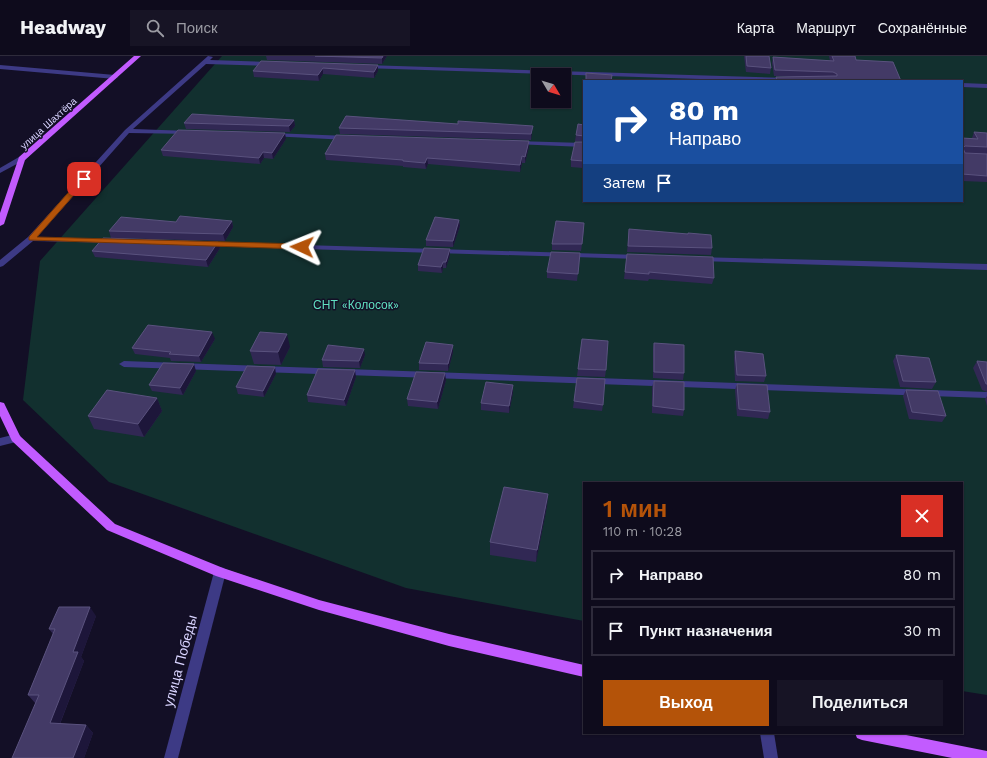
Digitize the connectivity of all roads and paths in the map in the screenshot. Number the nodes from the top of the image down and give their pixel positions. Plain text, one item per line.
1 (138, 56) edge
2 (211, 56) edge
3 (206, 62) junction
4 (277, 64) edge
5 (0, 67) edge
6 (356, 67) edge
7 (115, 77) junction
8 (799, 80) edge
9 (963, 85) edge
10 (987, 86) edge
11 (126, 131) junction
12 (198, 133) edge
13 (261, 135) edge
14 (355, 138) edge
15 (505, 142) edge
16 (583, 145) edge
17 (22, 159) junction
18 (0, 171) edge
19 (0, 224) edge
20 (31, 239) junction
21 (119, 241) edge
22 (199, 244) edge
23 (645, 257) edge
24 (692, 258) edge
25 (0, 264) edge
26 (987, 267) edge
27 (124, 364) dead end
28 (987, 396) edge
29 (0, 406) edge
30 (16, 438) junction
31 (0, 442) edge
32 (220, 572) junction
33 (583, 672) edge
34 (767, 734) edge
35 (867, 734) edge
36 (171, 758) edge
37 (771, 758) edge
38 (987, 758) edge

1 - 7 main road, улица Шахтёра
2 - 3 street
3 - 4 street
3 - 11 street
5 - 7 street
6 - 8 street
7 - 17 main road, улица Шахтёра
9 - 10 street
11 - 12 street
11 - 20 street
13 - 14 street
15 - 16 street
17 - 18 street
17 - 19 main road, улица Шахтёра
20 - 21 street
20 - 25 street
22 - 23 street
24 - 26 street
27 - 28 street
29 - 30 main road
30 - 31 street
30 - 32 main road
32 - 33 main road
32 - 36 street, улица Победы
34 - 37 street
35 - 38 main road

